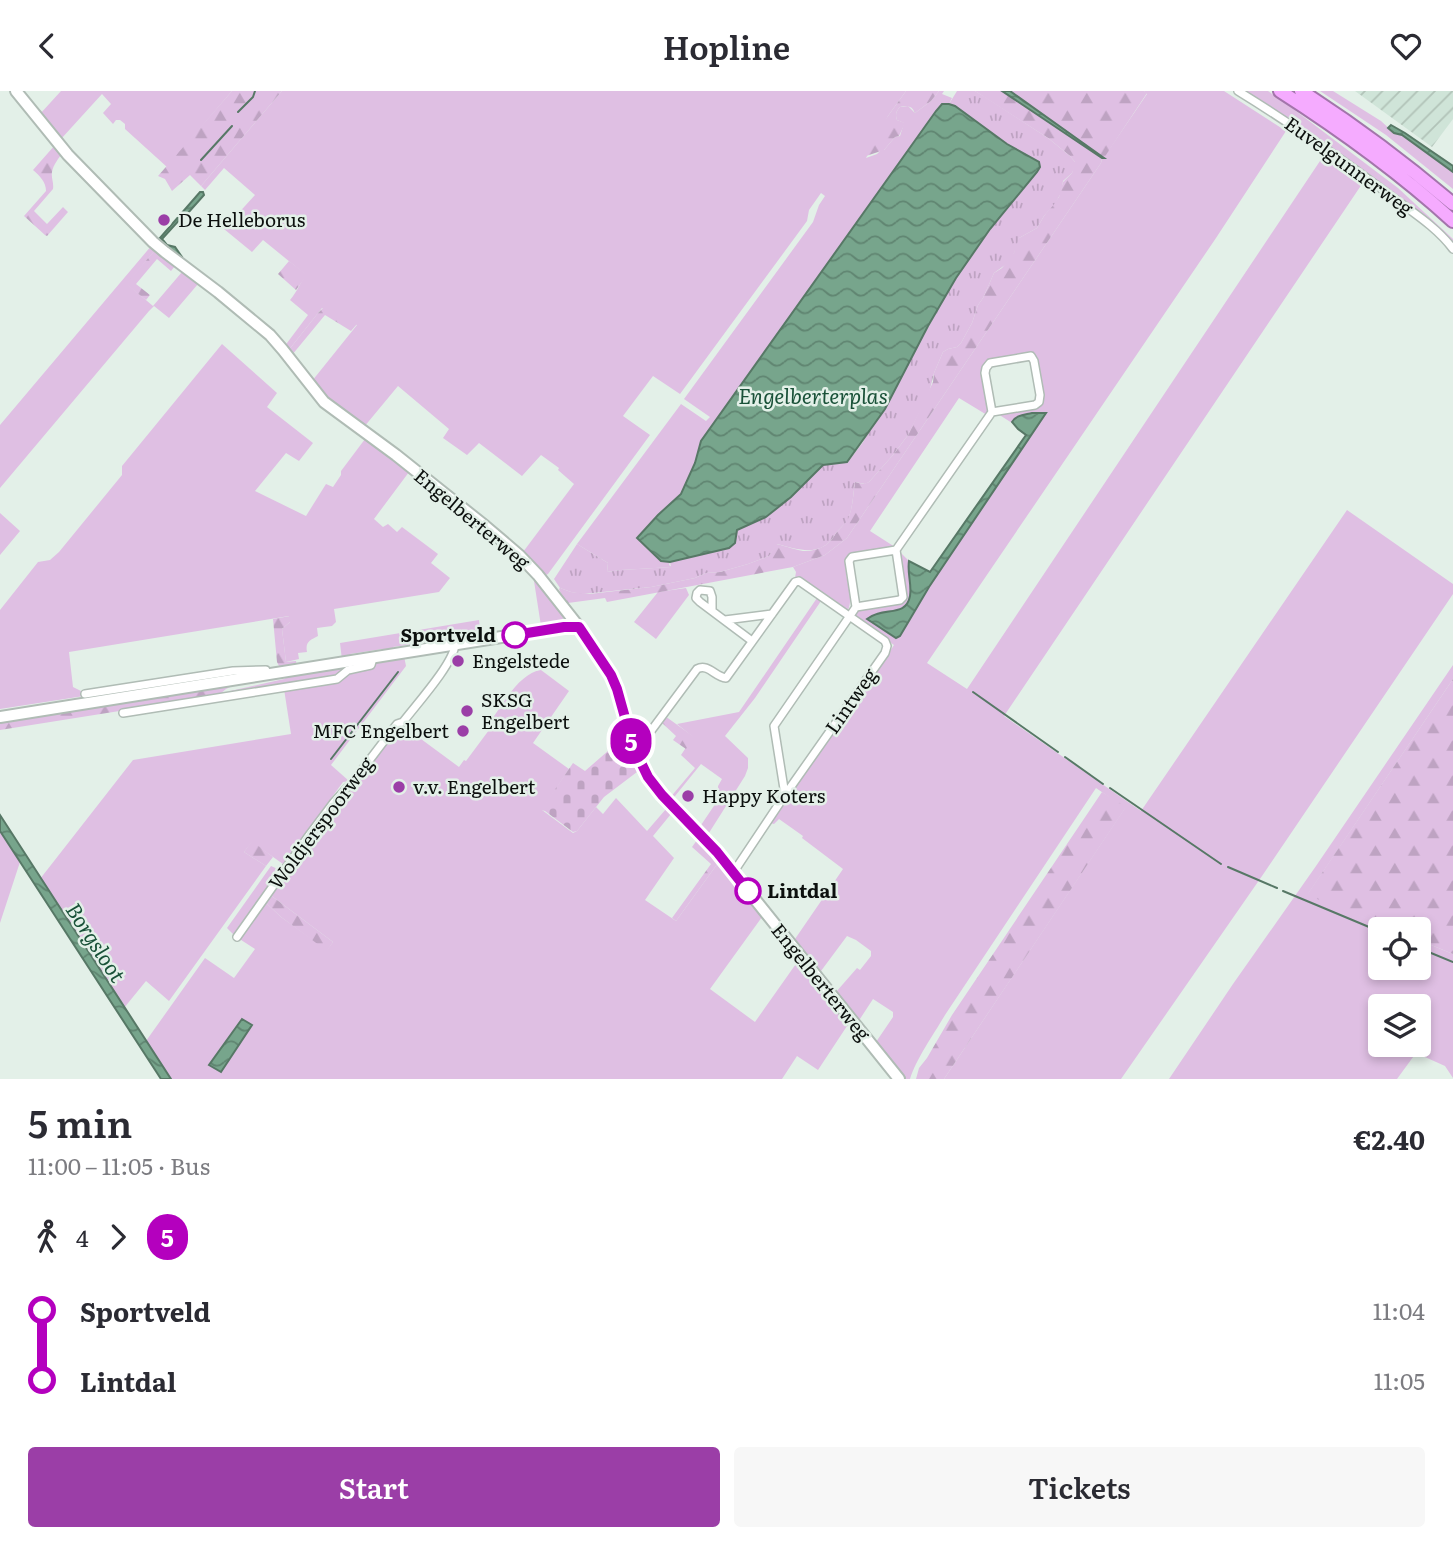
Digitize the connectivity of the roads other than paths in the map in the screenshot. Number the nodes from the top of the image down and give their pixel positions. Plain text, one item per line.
1 (16, 91) edge
2 (1238, 91) edge
3 (1280, 91) edge
4 (1301, 91) edge
5 (1386, 151) junction
6 (1407, 181) junction
7 (1453, 197) edge
8 (1453, 204) edge
9 (1453, 221) edge
10 (1453, 231) edge
11 (1453, 249) edge
12 (992, 412) junction
13 (896, 550) junction
14 (856, 607) junction
15 (712, 610) dead end
16 (772, 614) junction
17 (571, 615) junction
18 (849, 616) junction
19 (725, 620) junction
20 (564, 627) junction
21 (579, 627) junction
22 (752, 641) junction
23 (455, 645) junction
24 (373, 658) junction
25 (267, 675) junction
26 (85, 694) dead end
27 (123, 713) dead end
28 (0, 717) edge
29 (634, 750) junction
30 (785, 795) junction
31 (733, 873) junction
32 (237, 937) dead end
33 (898, 1079) edge

1 - 17 street, Engelberterweg
2 - 11 street, Euvelgunnerweg
3 - 6 highway
4 - 5 highway
5 - 7 highway
5 - 8 highway
6 - 9 highway
6 - 10 highway
12 - 12 street
12 - 13 street
13 - 14 street
13 - 14 street
14 - 18 street
15 - 19 street
16 - 18 street
16 - 19 street
16 - 22 street
17 - 20 street
17 - 21 street, Engelberterweg
18 - 30 street
18 - 30 street, Lintweg
19 - 22 street
20 - 21 street
20 - 23 street
21 - 29 street, Engelberterweg
22 - 29 street
23 - 24 street
23 - 32 street, Woldjerspoorweg
24 - 25 street
24 - 27 street
25 - 26 street
25 - 28 street
29 - 31 street, Engelberterweg
30 - 31 street
31 - 33 street, Engelberterweg

